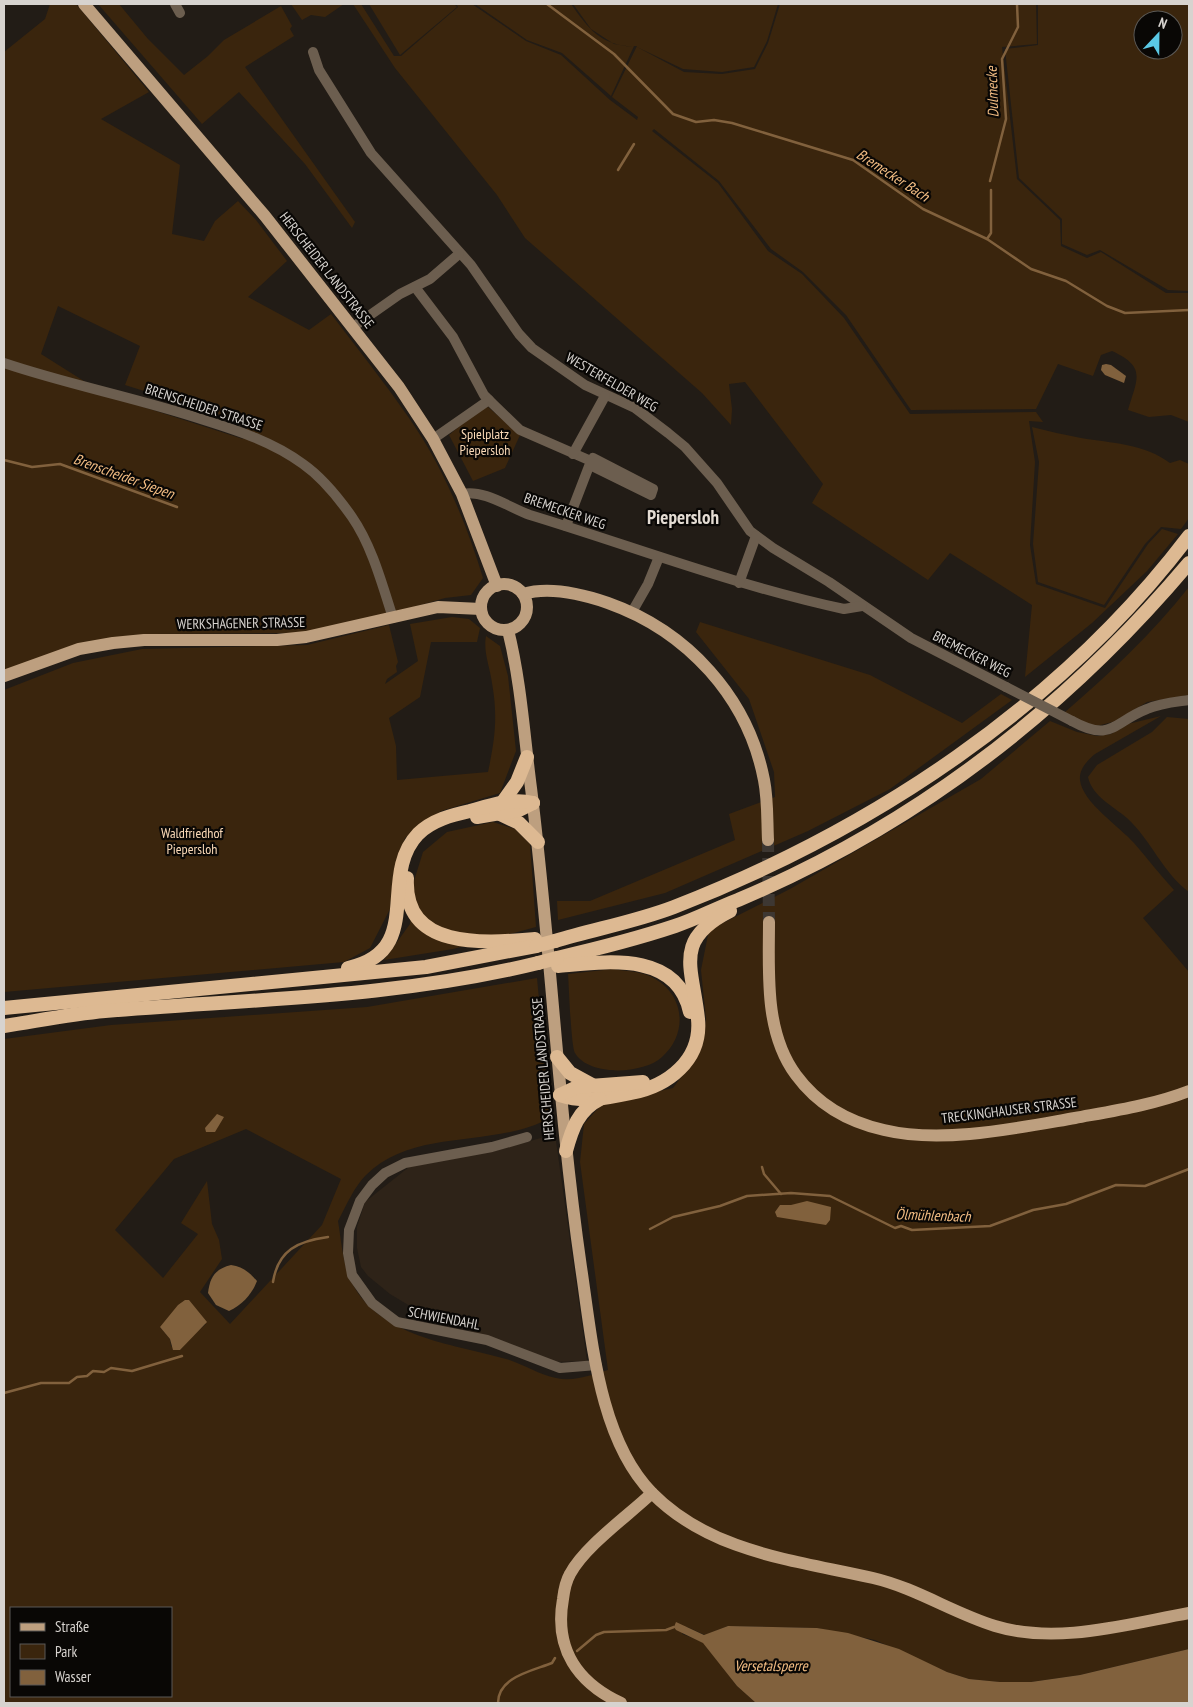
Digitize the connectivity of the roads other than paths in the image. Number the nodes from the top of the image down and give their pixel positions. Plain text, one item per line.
1 (84, 4) edge
2 (313, 52) dead end
3 (459, 254) junction
4 (415, 287) junction
5 (353, 327) junction
6 (4, 362) edge
7 (605, 396) junction
8 (489, 400) junction
9 (433, 439) junction
10 (573, 454) junction
11 (591, 463) junction
12 (462, 494) junction
13 (566, 526) junction
14 (756, 536) junction
15 (1189, 536) edge
16 (659, 557) junction
17 (1189, 563) edge
18 (739, 584) junction
19 (496, 586) junction
20 (523, 594) junction
21 (862, 606) junction
22 (481, 609) junction
23 (632, 612) junction
24 (393, 618) junction
25 (508, 630) junction
26 (4, 676) edge
27 (1189, 700) edge
28 (527, 757) junction
29 (533, 803) junction
30 (501, 808) junction
31 (768, 840) tunnel mouth
32 (538, 842) junction
33 (777, 884) junction
34 (769, 922) tunnel mouth
35 (536, 943) junction
36 (557, 962) junction
37 (299, 979) junction
38 (4, 1008) edge
39 (4, 1026) edge
40 (557, 1057) junction
41 (1189, 1091) edge
42 (598, 1093) junction
43 (560, 1094) junction
44 (527, 1137) dead end
45 (566, 1151) junction
46 (597, 1365) junction
47 (652, 1493) junction
48 (1189, 1613) edge
49 (621, 1703) edge

1 - 5 main road, HERSCHEIDER LANDSTRASSE
2 - 3 street, WESTERFELDER WEG
3 - 4 street
3 - 7 street, WESTERFELDER WEG
4 - 5 street
4 - 8 street
5 - 9 main road, HERSCHEIDER LANDSTRASSE
6 - 24 street, BRENSCHEIDER STRASSE
7 - 10 street
7 - 14 street, WESTERFELDER WEG
8 - 9 street
8 - 10 street
9 - 12 main road, HERSCHEIDER LANDSTRASSE
10 - 11 street
11 - 11 street
11 - 13 street
12 - 13 street, BREMECKER WEG
12 - 19 main road, HERSCHEIDER LANDSTRASSE
13 - 16 street, BREMECKER WEG
14 - 18 street
14 - 21 street, WESTERFELDER WEG
15 - 35 highway
16 - 18 street, BREMECKER WEG
16 - 23 street
17 - 33 highway
18 - 21 street, BREMECKER WEG
19 - 20 main road
19 - 22 main road
20 - 23 main road
20 - 25 main road
21 - 27 street, BREMECKER WEG, bridge
22 - 24 main road, WERKSHAGENER STRASSE
22 - 25 main road
23 - 31 main road
24 - 26 main road, WERKSHAGENER STRASSE
25 - 28 main road, HERSCHEIDER LANDSTRASSE
28 - 29 main road, HERSCHEIDER LANDSTRASSE
28 - 30 highway
29 - 30 highway
29 - 32 main road, HERSCHEIDER LANDSTRASSE
30 - 32 highway
30 - 35 highway
30 - 37 highway
32 - 40 main road, HERSCHEIDER LANDSTRASSE
33 - 36 highway
33 - 42 highway
34 - 41 main road, TRECKINGHAUSER STRASSE
35 - 37 highway
36 - 39 highway, bridge
36 - 42 highway
37 - 38 highway
40 - 42 highway
40 - 43 main road, HERSCHEIDER LANDSTRASSE
42 - 43 highway
42 - 45 highway
43 - 45 main road, HERSCHEIDER LANDSTRASSE
44 - 46 street, SCHWIENDAHL
45 - 46 main road, HERSCHEIDER LANDSTRASSE
46 - 47 main road, HERSCHEIDER LANDSTRASSE
47 - 48 main road, HERSCHEIDER LANDSTRASSE
47 - 49 main road

